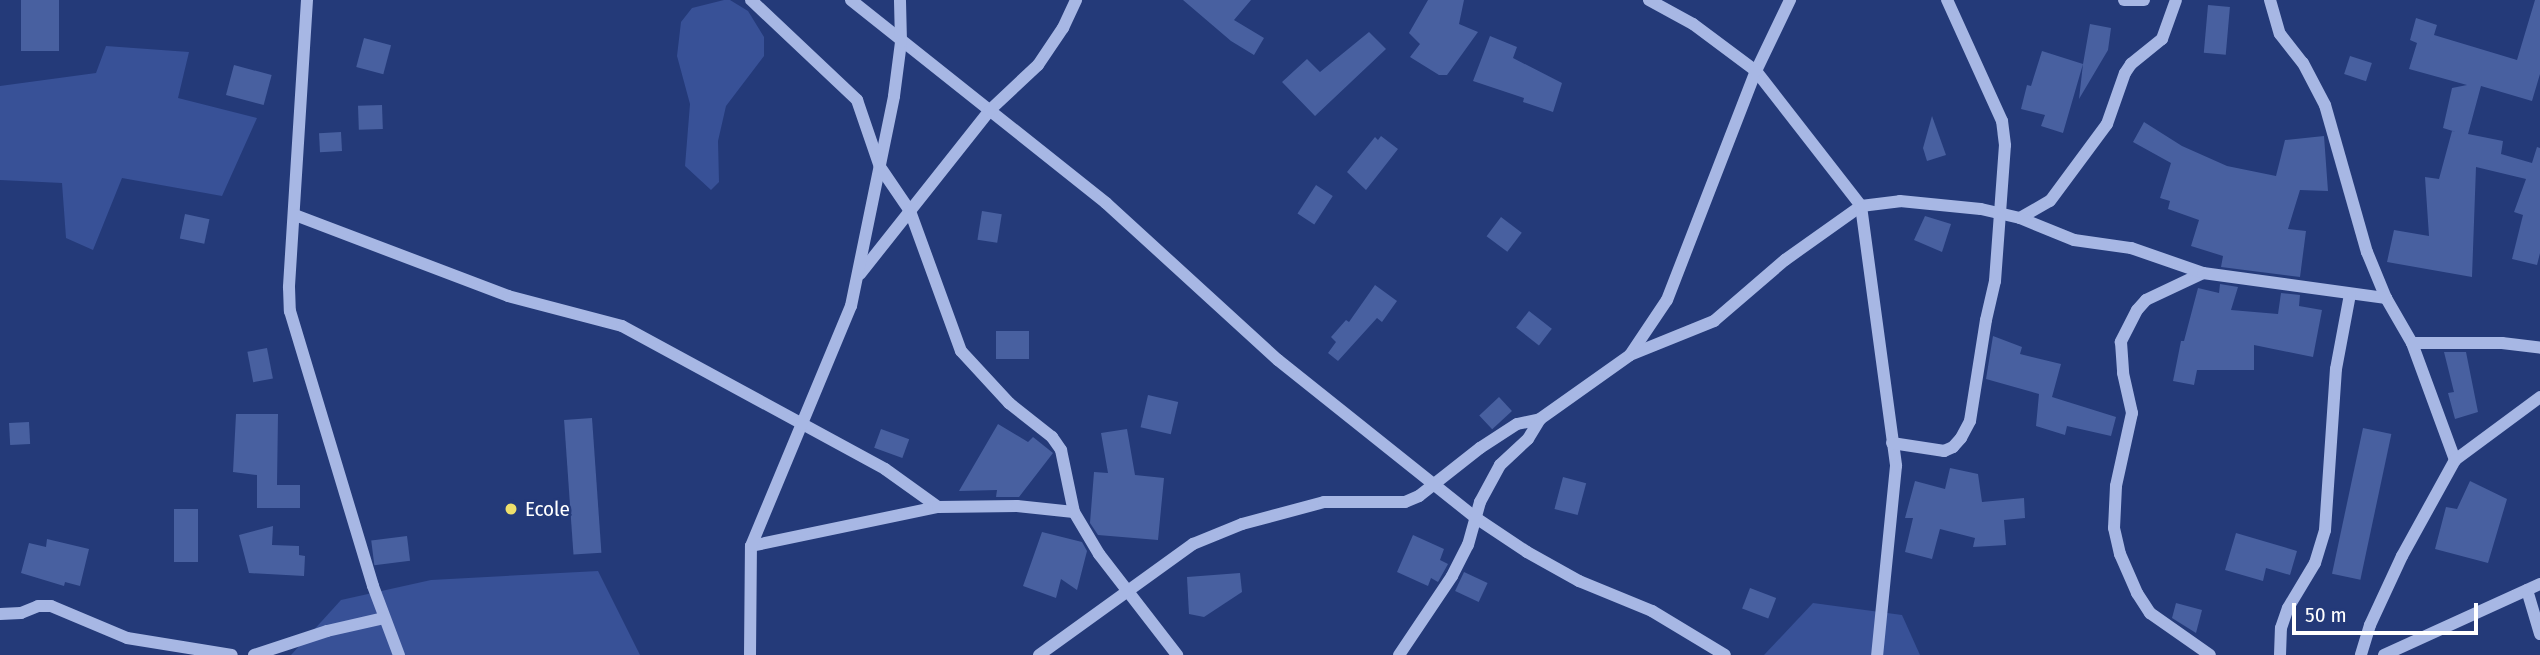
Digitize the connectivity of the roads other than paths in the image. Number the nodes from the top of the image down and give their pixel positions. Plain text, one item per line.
1 (307, 0) edge
2 (751, 0) edge
3 (850, 0) edge
4 (900, 0) edge
5 (1076, 0) edge
6 (1649, 0) edge
7 (1790, 0) edge
8 (1947, 0) edge
9 (2124, 0) edge
10 (2144, 0) edge
11 (2176, 0) edge
12 (2270, 0) edge
13 (901, 42) junction
14 (1756, 71) junction
15 (990, 110) junction
16 (880, 167) junction
17 (1861, 206) junction
18 (911, 211) junction
19 (2001, 214) junction
20 (295, 215) junction
21 (2020, 218) junction
22 (2203, 273) junction
23 (858, 276) junction
24 (2350, 294) junction
25 (2386, 298) junction
26 (2412, 343) junction
27 (2540, 348) edge
28 (1630, 355) junction
29 (2540, 397) edge
30 (1539, 419) junction
31 (803, 425) junction
32 (1892, 443) junction
33 (2455, 460) junction
34 (1432, 485) junction
35 (938, 507) junction
36 (1074, 512) junction
37 (1476, 518) junction
38 (751, 546) junction
39 (2540, 584) edge
40 (1129, 590) junction
41 (2528, 590) junction
42 (0, 614) edge
43 (384, 618) junction
44 (2540, 634) edge
45 (2416, 643) junction
46 (232, 655) edge
47 (254, 655) edge
48 (400, 655) edge
49 (750, 655) edge
50 (1039, 655) edge
51 (1177, 655) edge
52 (1399, 655) edge
53 (1725, 655) edge
54 (1877, 655) edge
55 (2210, 655) edge
56 (2280, 655) edge
57 (2361, 655) edge
58 (2384, 655) edge
59 (2422, 655) edge

1 - 20 street
2 - 16 street
3 - 13 street
4 - 13 street
5 - 15 street
6 - 14 street
7 - 14 street
8 - 19 street
9 - 10 street
11 - 21 street
12 - 25 street
13 - 15 street
13 - 16 street
14 - 17 street
14 - 28 street
15 - 18 street
15 - 34 street
16 - 18 street
16 - 23 street
17 - 19 street
17 - 28 street
17 - 32 street
18 - 23 street
18 - 36 street
19 - 21 street
19 - 32 street
20 - 31 street
20 - 43 street
21 - 22 street
22 - 24 street
22 - 55 street
23 - 31 street
24 - 25 street
24 - 56 street
25 - 26 street
26 - 27 street
26 - 33 street
28 - 30 street
29 - 33 street
30 - 34 street
30 - 37 street
31 - 35 street
31 - 38 street
32 - 54 street
33 - 57 street
34 - 37 street
34 - 40 street
35 - 36 street
35 - 38 street
36 - 40 street
37 - 52 street
37 - 53 street
38 - 49 street
39 - 41 street
40 - 50 street
40 - 51 street
41 - 44 street
41 - 45 street
42 - 46 street
43 - 47 street
43 - 48 street
45 - 58 street
45 - 59 street

